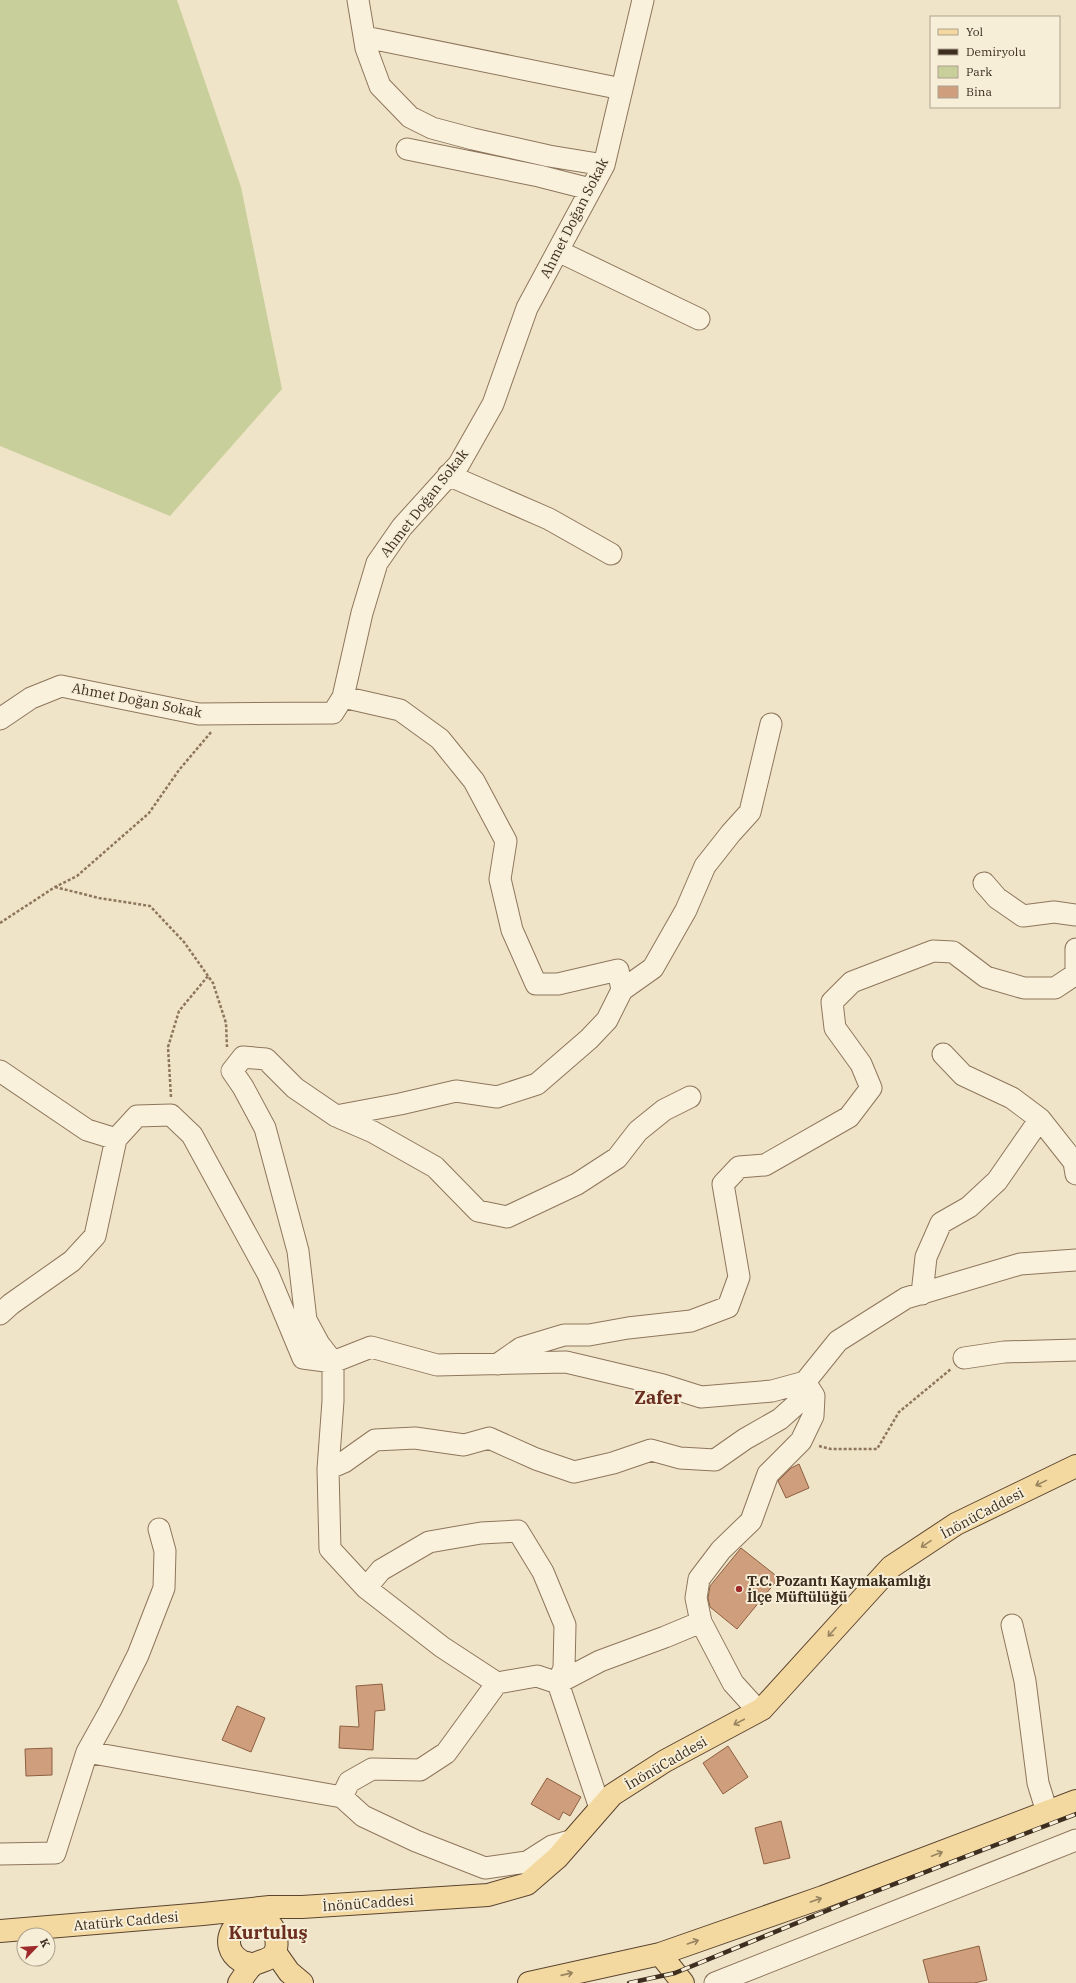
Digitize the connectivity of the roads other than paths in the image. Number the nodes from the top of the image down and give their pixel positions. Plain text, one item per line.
1 (358, 0) edge
2 (643, 0) edge
3 (365, 37) junction
4 (622, 89) junction
5 (407, 149) dead end
6 (604, 165) junction
7 (590, 189) junction
8 (558, 251) junction
9 (699, 319) dead end
10 (448, 475) junction
11 (611, 554) dead end
12 (343, 697) junction
13 (0, 719) edge
14 (771, 724) dead end
15 (984, 883) dead end
16 (1076, 915) edge
17 (1076, 949) edge
18 (622, 990) junction
19 (943, 1054) dead end
20 (0, 1071) edge
21 (690, 1097) dead end
22 (336, 1116) junction
23 (1040, 1119) junction
24 (116, 1139) junction
25 (1075, 1165) edge
26 (1076, 1260) edge
27 (922, 1294) junction
28 (0, 1314) edge
29 (1076, 1350) edge
30 (964, 1358) road end
31 (333, 1362) junction
32 (498, 1364) junction
33 (805, 1382) junction
34 (1076, 1466) edge
35 (328, 1469) junction
36 (159, 1529) dead end
37 (366, 1588) junction
38 (701, 1622) junction
39 (1012, 1625) dead end
40 (497, 1683) junction
41 (558, 1683) junction
42 (762, 1709) junction
43 (87, 1752) junction
44 (342, 1797) junction
45 (1076, 1801) edge
46 (600, 1808) junction
47 (1047, 1812) junction
48 (573, 1840) junction
49 (1076, 1840) edge
50 (0, 1854) edge
51 (302, 1907) junction
52 (203, 1914) junction
53 (232, 1928) junction
54 (274, 1929) junction
55 (0, 1931) edge
56 (275, 1952) junction
57 (660, 1954) junction
58 (252, 1965) junction
59 (239, 1983) edge
60 (302, 1983) edge
61 (529, 1983) edge
62 (683, 1983) edge
63 (715, 1983) edge

1 - 3 street
2 - 4 street, Ahmet Doğan Sokak
3 - 4 street
3 - 6 street
4 - 6 street, Ahmet Doğan Sokak
5 - 7 street
6 - 7 street, Ahmet Doğan Sokak
7 - 8 street, Ahmet Doğan Sokak
8 - 9 street
8 - 10 street, Ahmet Doğan Sokak
10 - 11 street
10 - 12 street, Ahmet Doğan Sokak
12 - 13 street, Ahmet Doğan Sokak
12 - 18 street
14 - 18 street
15 - 16 street
17 - 32 street
18 - 22 street
19 - 23 street
20 - 24 street
21 - 22 street
22 - 31 street
23 - 25 street
23 - 27 street
24 - 28 street
24 - 31 street
26 - 27 street
27 - 33 street
29 - 30 street
31 - 32 street
31 - 35 street
32 - 33 street
33 - 35 street
33 - 38 street
34 -> 42 main road, İnönüCaddesi
35 - 37 street
36 - 43 street
37 - 40 street
37 - 41 street
38 - 41 street
38 - 42 street
39 - 47 street
40 - 41 street
40 - 44 street
41 - 46 street
42 -> 46 main road, İnönüCaddesi
43 - 44 street
43 - 50 street
44 - 48 street
45 - 47 main road
46 - 48 main road, İnönüCaddesi
57 -> 47 main road
48 - 51 main road, İnönüCaddesi
49 - 63 street
51 - 52 main road, İnönüCaddesi
51 - 54 main road
52 - 53 main road
52 - 55 main road, Atatürk Caddesi
53 - 54 main road
53 - 58 main road
54 - 56 main road
56 - 58 main road
56 - 60 main road
61 -> 57 main road
57 - 62 main road
58 - 59 main road

